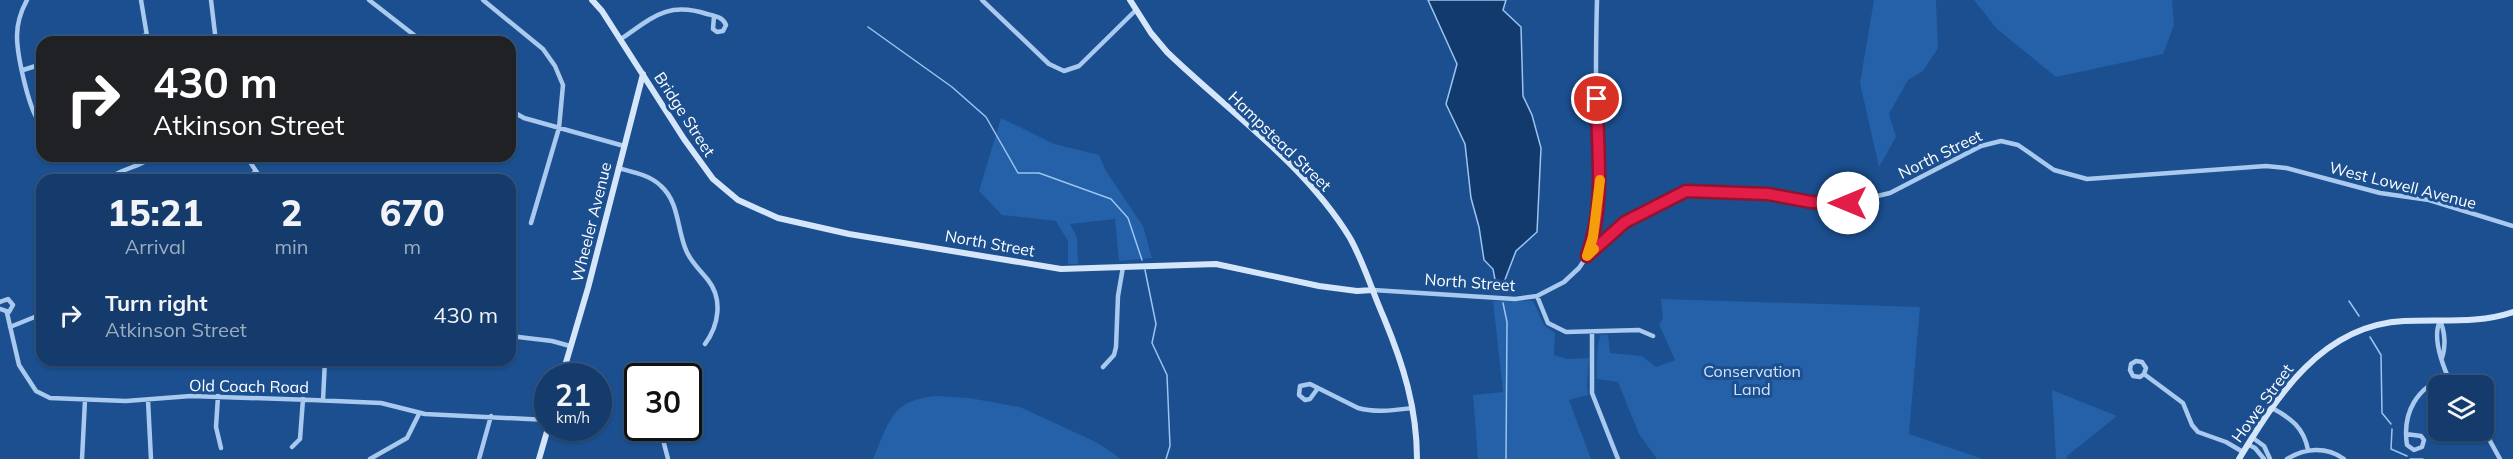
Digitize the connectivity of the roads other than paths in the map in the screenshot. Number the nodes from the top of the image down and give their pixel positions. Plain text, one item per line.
1 (27, 0) edge
2 (141, 0) edge
3 (211, 0) edge
4 (369, 0) edge
5 (483, 0) edge
6 (592, 0) edge
7 (982, 0) edge
8 (1130, 0) edge
9 (1597, 0) edge
10 (1136, 10) junction
11 (714, 16) dead end
12 (147, 35) joint
13 (143, 36) edge
14 (215, 36) edge
15 (415, 36) edge
16 (621, 39) junction
17 (36, 66) edge
18 (23, 70) junction
19 (643, 74) junction
20 (516, 113) edge
21 (36, 118) edge
22 (559, 128) junction
23 (624, 146) junction
24 (144, 162) edge
25 (249, 162) edge
26 (618, 168) junction
27 (2286, 168) joint
28 (255, 172) joint
29 (116, 174) edge
30 (252, 174) edge
31 (778, 218) joint
32 (531, 223) dead end
33 (2513, 226) edge
34 (1587, 256) junction
35 (1123, 267) junction
36 (1373, 290) junction
37 (1537, 296) junction
38 (0, 302) edge
39 (0, 309) edge
40 (2513, 312) edge
41 (7, 313) junction
42 (36, 316) edge
43 (2440, 321) junction
44 (10, 327) junction
45 (1592, 332) junction
46 (1653, 336) dead end
47 (516, 337) edge
48 (705, 344) dead end
49 (570, 346) junction
50 (565, 363) edge
51 (325, 366) edge
52 (1103, 367) dead end
53 (2144, 374) dead end
54 (2448, 375) edge
55 (2428, 386) edge
56 (1318, 388) dead end
57 (218, 396) junction
58 (303, 399) junction
59 (85, 400) junction
60 (148, 400) junction
61 (323, 400) junction
62 (1413, 408) junction
63 (2272, 408) junction
64 (419, 414) junction
65 (491, 416) junction
66 (534, 419) edge
67 (2406, 434) junction
68 (2253, 438) junction
69 (544, 441) edge
70 (663, 441) edge
71 (2490, 441) edge
72 (2249, 445) junction
73 (292, 447) dead end
74 (221, 448) dead end
75 (2308, 450) junction
76 (2243, 452) junction
77 (82, 459) edge
78 (151, 459) edge
79 (370, 459) edge
80 (479, 459) edge
81 (539, 459) edge
82 (668, 459) edge
83 (1417, 459) edge
84 (1618, 459) edge
85 (2239, 459) edge
86 (2264, 459) edge
87 (2270, 459) edge
88 (2286, 459) edge
89 (2344, 459) edge
90 (2500, 459) edge

1 - 18 street
2 - 12 street
3 - 14 street
4 - 15 street
5 - 22 street
6 - 16 street, Bridge Street
7 - 10 street
8 - 10 street, Hampstead Street
9 - 34 street
10 - 36 street, Hampstead Street
11 - 16 street
12 - 13 street
16 - 19 street, Bridge Street
17 - 18 street
18 - 21 street
19 - 23 street, Wheeler Avenue
19 - 31 street, Bridge Street
20 - 22 street
22 - 23 street
22 - 32 street
23 - 26 street, Wheeler Avenue
24 - 29 street
25 - 28 street
26 - 48 street
26 - 49 street, Wheeler Avenue
27 - 33 street, West Lowell Avenue
27 - 34 street, North Street
28 - 30 street
31 - 35 street, North Street
34 - 37 street, North Street
35 - 36 street, North Street
35 - 52 street
36 - 37 street, North Street
36 - 62 street, Hampstead Street
37 - 45 street
38 - 41 street, Old Coach Road
39 - 41 street
40 - 43 street, Howe Street
41 - 44 street, Old Coach Road
42 - 44 street
43 - 54 street
43 - 63 street, Howe Street
44 - 59 street, Old Coach Road
45 - 46 street
45 - 84 street
47 - 49 street
49 - 50 street, Wheeler Avenue
51 - 61 street
53 - 76 street
55 - 67 street
56 - 62 street
57 - 58 street, Old Coach Road
57 - 60 street, Old Coach Road
57 - 74 street
58 - 61 street, Old Coach Road
58 - 73 street
59 - 60 street, Old Coach Road
59 - 77 street
60 - 78 street
61 - 64 street, Old Coach Road
62 - 83 street, Hampstead Street
63 - 68 street, Howe Street
63 - 75 street
64 - 65 street, Old Coach Road
64 - 79 street
65 - 66 street, Old Coach Road
65 - 80 street
67 - 67 street
68 - 72 street, Howe Street
68 - 87 street
69 - 81 street
70 - 82 street
71 - 90 street
72 - 76 street, Howe Street
72 - 86 street
75 - 88 street
75 - 89 street
76 - 85 street, Howe Street

